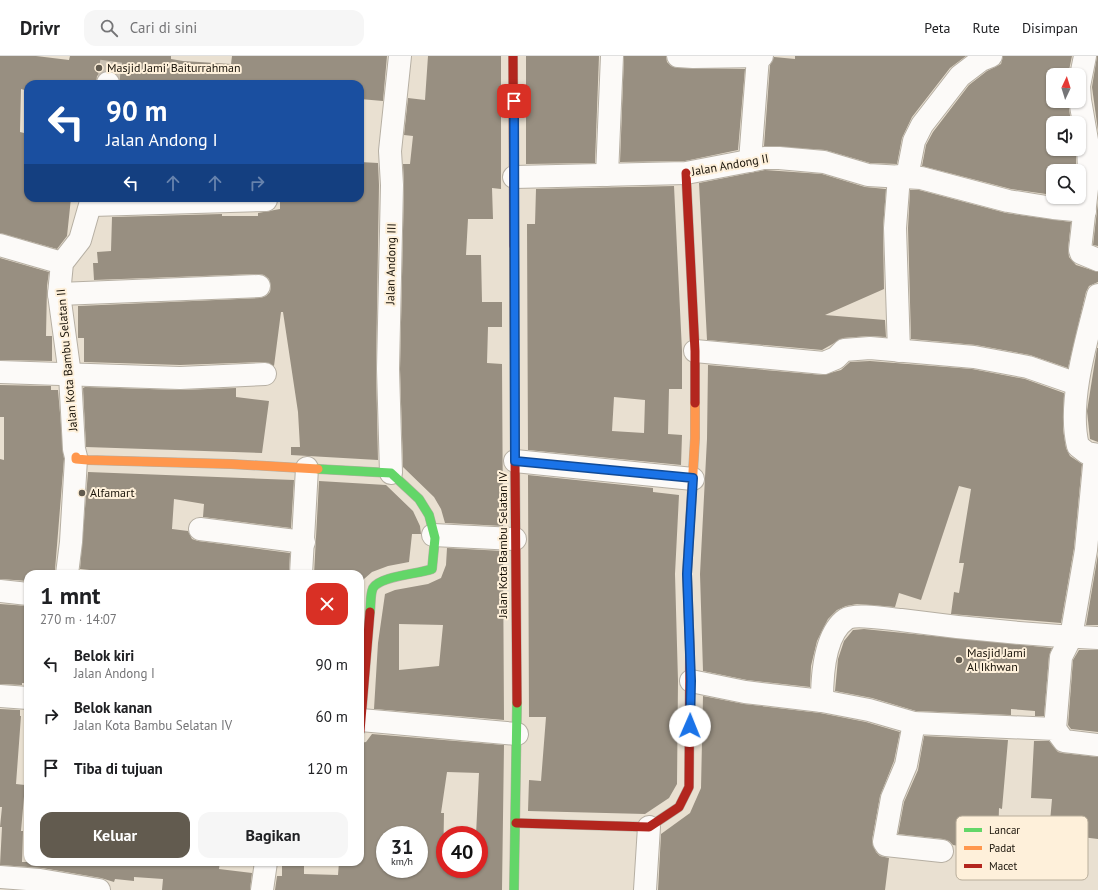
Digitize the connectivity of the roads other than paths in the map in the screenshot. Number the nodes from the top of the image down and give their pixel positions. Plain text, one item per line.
1 (400, 56) edge
2 (514, 56) edge
3 (612, 56) edge
4 (678, 56) edge
5 (760, 56) edge
6 (991, 56) edge
7 (1085, 56) edge
8 (750, 161) junction
9 (686, 173) junction
10 (607, 175) junction
11 (514, 177) junction
12 (903, 177) junction
13 (92, 202) edge
14 (1085, 211) junction
15 (0, 246) edge
16 (1098, 260) edge
17 (62, 263) junction
18 (259, 286) dead end
19 (60, 294) junction
20 (1098, 296) edge
21 (1095, 317) edge
22 (1092, 345) edge
23 (899, 351) junction
24 (694, 352) junction
25 (0, 372) edge
26 (265, 374) dead end
27 (70, 375) junction
28 (1077, 384) junction
29 (1097, 455) edge
30 (80, 459) junction
31 (515, 461) junction
32 (307, 468) junction
33 (390, 473) junction
34 (693, 478) junction
35 (200, 529) dead end
36 (433, 535) junction
37 (515, 539) junction
38 (304, 542) junction
39 (68, 570) edge
40 (301, 570) edge
41 (0, 591) edge
42 (24, 594) edge
43 (1071, 637) junction
44 (1098, 638) edge
45 (364, 676) edge
46 (691, 681) junction
47 (0, 696) edge
48 (24, 698) edge
49 (822, 701) junction
50 (914, 723) junction
51 (364, 726) edge
52 (1055, 729) junction
53 (517, 734) junction
54 (1098, 745) edge
55 (516, 823) junction
56 (649, 827) junction
57 (942, 851) dead end
58 (265, 866) edge
59 (0, 877) edge
60 (35, 877) edge
61 (99, 890) edge
62 (262, 890) edge
63 (514, 890) edge
64 (645, 890) edge

1 - 33 street, Jalan Andong III
2 - 11 street, Jalan Kota Bambu Selatan IV
3 - 10 street
4 - 5 street
5 - 8 street
6 - 12 street
7 - 14 street
8 - 9 street, Jalan Andong II
8 - 12 street, Jalan Andong II
9 - 10 street, Jalan Andong II
9 - 24 street
10 - 11 street, Jalan Andong II
11 - 31 street, Jalan Kota Bambu Selatan IV
12 - 14 street, Jalan Andong II
12 - 23 street
13 - 17 street
14 - 16 street
15 - 17 street
17 - 19 street, Jalan Kota Bambu Selatan II
18 - 19 street
19 - 27 street, Jalan Kota Bambu Selatan II
20 - 21 street
21 - 22 street
22 - 28 street
23 - 24 street
23 - 28 street
24 - 34 street
25 - 27 street
26 - 27 street
27 - 30 street, Jalan Kota Bambu Selatan II
28 - 29 street
29 - 43 street
30 - 32 street
30 - 39 street, Jalan Kota Bambu Selatan II
31 - 34 street
31 - 37 street, Jalan Kota Bambu Selatan IV
32 - 33 street
32 - 38 street
33 - 36 street
34 - 46 street
35 - 38 street
36 - 37 street
36 - 45 street
37 - 53 street, Jalan Kota Bambu Selatan IV
38 - 40 street
41 - 42 street
43 - 44 street
43 - 49 street
43 - 52 street
46 - 49 street
46 - 56 street
47 - 48 street
49 - 50 street
50 - 52 street
50 - 57 street
51 - 53 street
52 - 54 street
53 - 55 street, Jalan Kota Bambu Selatan IV
55 - 56 street
55 - 63 street, Jalan Kota Bambu Selatan IV
56 - 64 street
58 - 62 street
59 - 60 street
60 - 61 street

